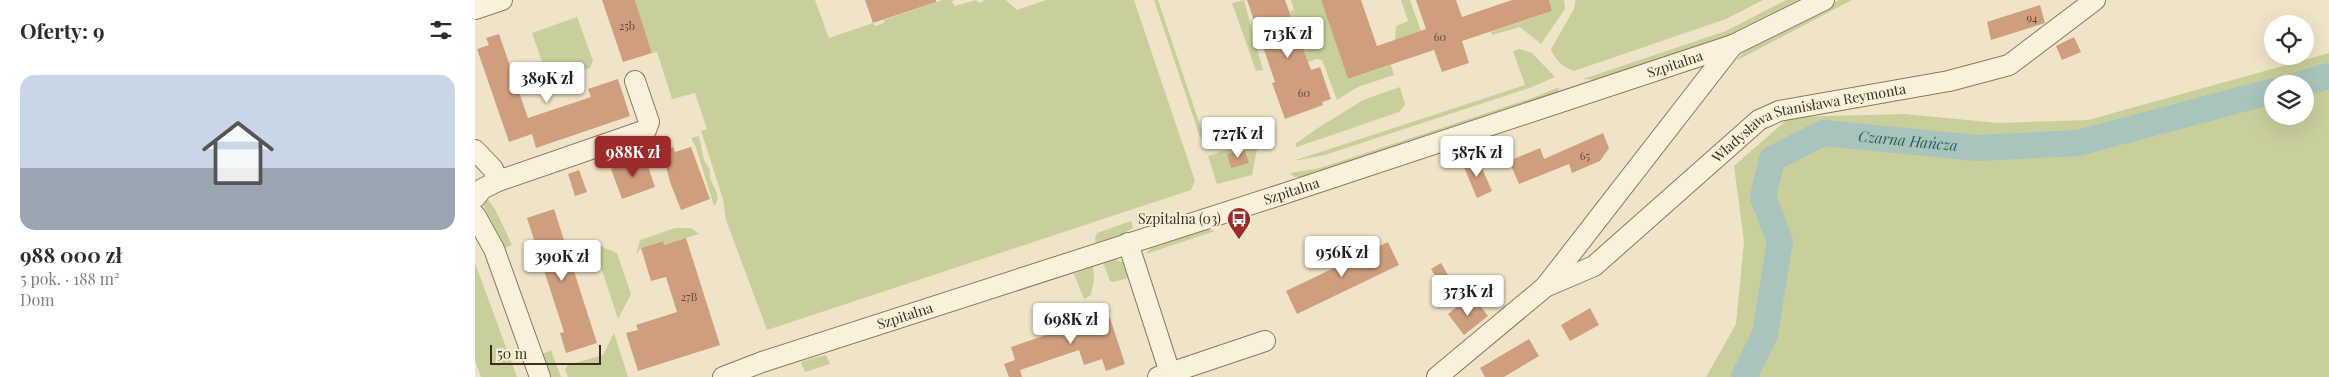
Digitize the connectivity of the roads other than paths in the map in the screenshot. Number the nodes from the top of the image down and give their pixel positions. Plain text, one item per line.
1 (502, 0) edge
2 (1824, 0) edge
3 (2095, 0) edge
4 (475, 9) edge
5 (1733, 45) junction
6 (635, 81) dead end
7 (475, 150) edge
8 (498, 181) junction
9 (475, 198) edge
10 (475, 216) edge
11 (1129, 243) junction
12 (1545, 287) junction
13 (1265, 341) dead end
14 (764, 369) edge
15 (1164, 375) edge
16 (540, 377) edge
17 (723, 377) edge
18 (1437, 377) edge

1 - 4 street
2 - 5 street, Szpitalna
3 - 12 street, Władysława Stanisława Reymonta
5 - 11 street, Szpitalna
5 - 12 street, Władysława Stanisława Reymonta
6 - 8 street
7 - 8 street
8 - 9 street
10 - 16 street
11 - 14 street, Szpitalna
11 - 15 street
12 - 18 street, Władysława Stanisława Reymonta
13 - 15 street
14 - 17 street, Szpitalna

